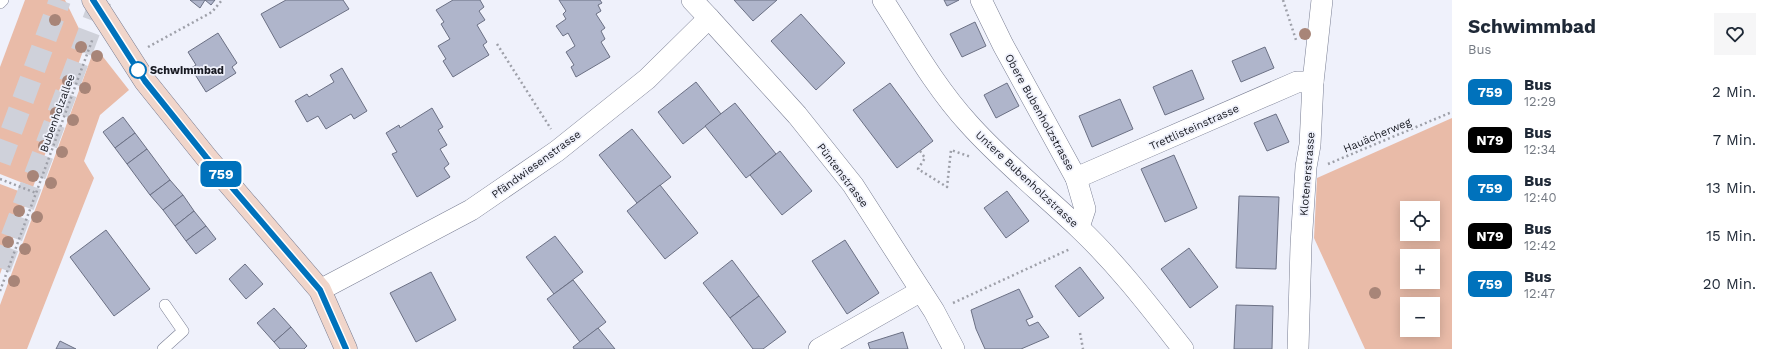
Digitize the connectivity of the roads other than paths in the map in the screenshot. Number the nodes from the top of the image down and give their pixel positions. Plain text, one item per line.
1 (3, 0) edge
2 (93, 0) edge
3 (692, 0) edge
4 (883, 0) edge
5 (981, 0) edge
6 (1322, 0) edge
7 (0, 3) edge
8 (708, 18) junction
9 (1313, 82) junction
10 (1076, 178) junction
11 (1084, 233) junction
12 (320, 290) junction
13 (921, 291) junction
14 (165, 305) dead end
15 (163, 349) edge
16 (346, 349) edge
17 (819, 349) edge
18 (954, 349) edge
19 (1183, 349) edge
20 (1298, 349) edge

1 - 7 lane
2 - 12 main road
3 - 8 street
4 - 11 street, Untere Bubenholzstrasse
5 - 10 street, Obere Bubenholzstrasse
6 - 9 street, Klotenerstrasse
8 - 12 street, Pfändwiesenstrasse
8 - 13 street, Püntenstrasse
9 - 10 street, Trettlisteinstrasse
9 - 20 street, Klotenerstrasse
10 - 11 street, Obere Bubenholzstrasse
11 - 19 street, Untere Bubenholzstrasse
12 - 16 main road
13 - 17 street
13 - 18 street, Püntenstrasse
14 - 15 lane

